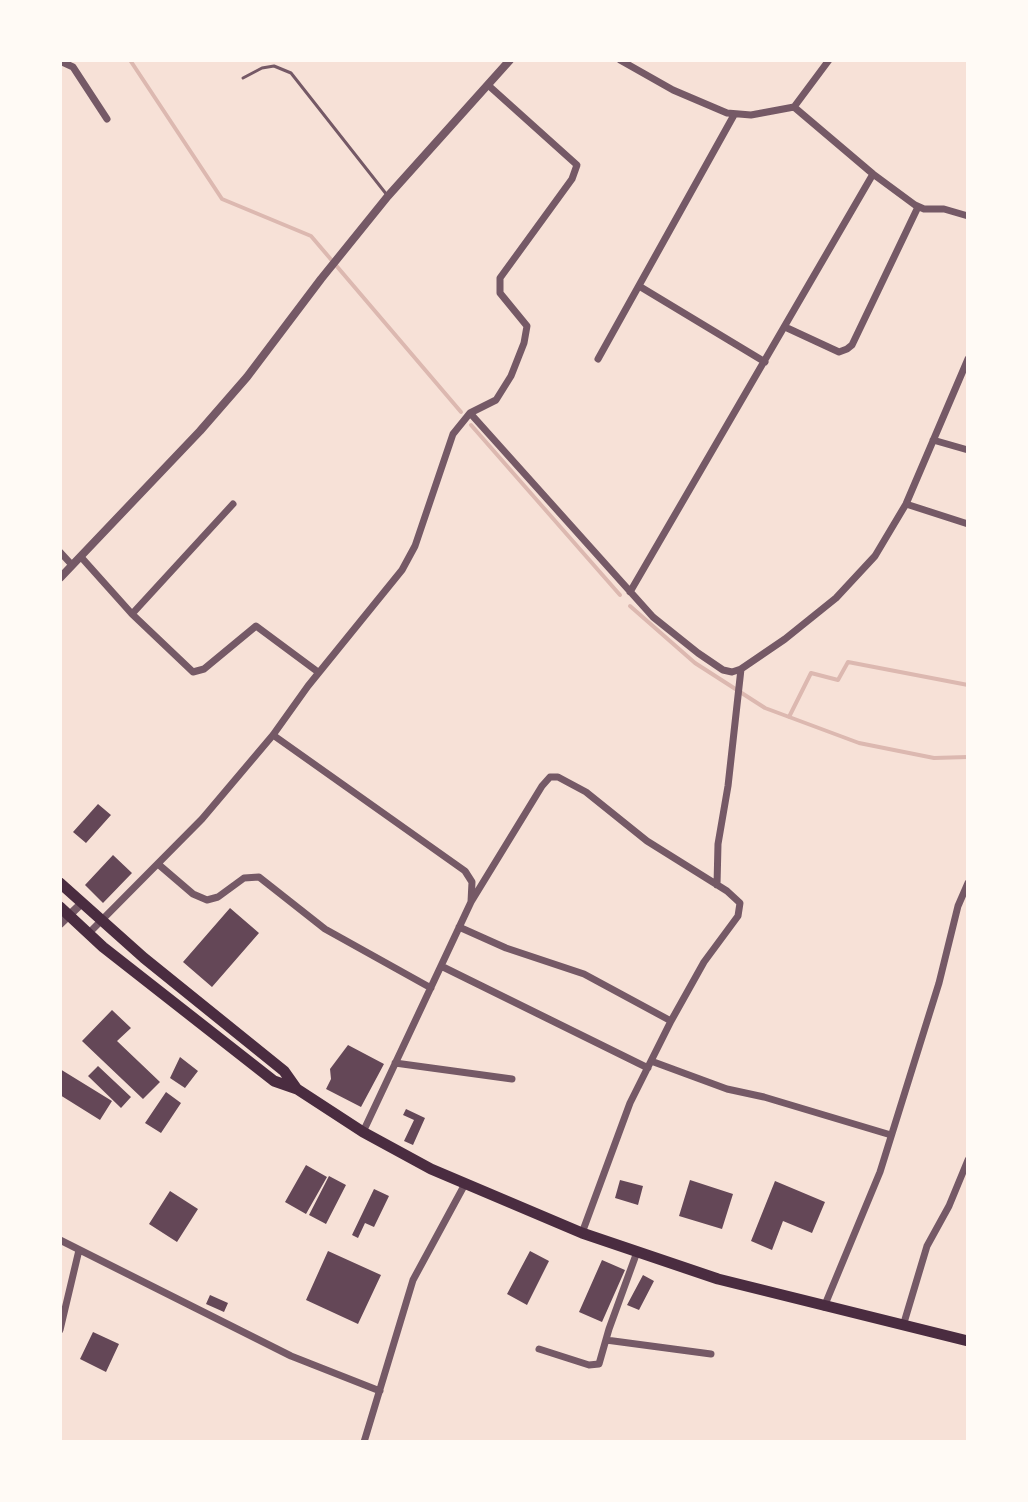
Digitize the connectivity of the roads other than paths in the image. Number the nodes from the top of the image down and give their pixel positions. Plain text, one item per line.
1 (510, 60) edge
2 (620, 60) edge
3 (829, 60) edge
4 (60, 61) edge
5 (243, 78) dead end
6 (488, 85) junction
7 (794, 107) junction
8 (734, 115) junction
9 (107, 119) dead end
10 (873, 174) junction
11 (388, 196) junction
12 (918, 207) junction
13 (968, 216) edge
14 (639, 286) junction
15 (785, 327) junction
16 (598, 359) dead end
17 (968, 359) edge
18 (765, 362) junction
19 (470, 413) junction
20 (933, 440) junction
21 (968, 450) edge
22 (233, 504) dead end
23 (906, 504) junction
24 (968, 524) edge
25 (60, 552) edge
26 (81, 557) junction
27 (72, 565) junction
28 (60, 578) edge
29 (630, 592) junction
30 (132, 614) junction
31 (741, 669) junction
32 (318, 672) junction
33 (273, 735) junction
34 (158, 864) junction
35 (60, 883) edge
36 (968, 883) edge
37 (717, 885) junction
38 (471, 902) junction
39 (82, 903) junction
40 (63, 915) edge
41 (102, 920) junction
42 (459, 927) junction
43 (89, 933) junction
44 (441, 966) junction
45 (431, 988) junction
46 (671, 1021) junction
47 (395, 1063) junction
48 (650, 1064) junction
49 (512, 1079) dead end
50 (297, 1089) junction
51 (363, 1132) junction
52 (891, 1135) junction
53 (968, 1160) edge
54 (465, 1184) junction
55 (582, 1233) junction
56 (60, 1240) edge
57 (79, 1250) junction
58 (637, 1252) junction
59 (824, 1307) junction
60 (903, 1326) junction
61 (60, 1330) edge
62 (606, 1340) junction
63 (968, 1341) edge
64 (539, 1349) dead end
65 (711, 1354) dead end
66 (380, 1391) junction
67 (364, 1442) edge

1 - 6 street
2 - 8 street
3 - 7 street
4 - 9 street
5 - 11 lane
6 - 11 street
6 - 19 street
7 - 8 street
7 - 10 street
8 - 14 street
10 - 12 street
10 - 15 street
11 - 26 street
12 - 13 street
12 - 15 street
14 - 16 street
14 - 18 street
15 - 18 street
17 - 20 street
18 - 29 street
19 - 29 street
19 - 32 street
20 - 21 street
20 - 23 street
22 - 30 street
23 - 24 street
23 - 31 street
25 - 27 street
26 - 27 street
26 - 30 street
27 - 28 street
29 - 31 street
30 - 32 street
31 - 37 street
32 - 33 street
33 - 34 street
33 - 38 street
34 - 41 street
34 - 45 street
35 - 39 highway
36 - 52 street
37 - 38 street
37 - 46 street
38 - 42 street
39 - 40 street
39 - 41 highway
40 - 43 highway
41 - 43 street
41 - 50 highway
42 - 44 street
42 - 46 street
43 - 50 highway
44 - 45 street
44 - 48 street
45 - 47 street
46 - 48 street
47 - 49 street
47 - 51 street
48 - 52 street
48 - 55 street
50 - 51 highway
51 - 54 highway
52 - 59 street
53 - 60 street
54 - 55 highway
54 - 66 street
55 - 58 highway
56 - 57 street
57 - 61 street
57 - 66 street
58 - 59 highway
58 - 62 street
59 - 60 highway
60 - 63 highway
62 - 64 street
62 - 65 street
66 - 67 street

